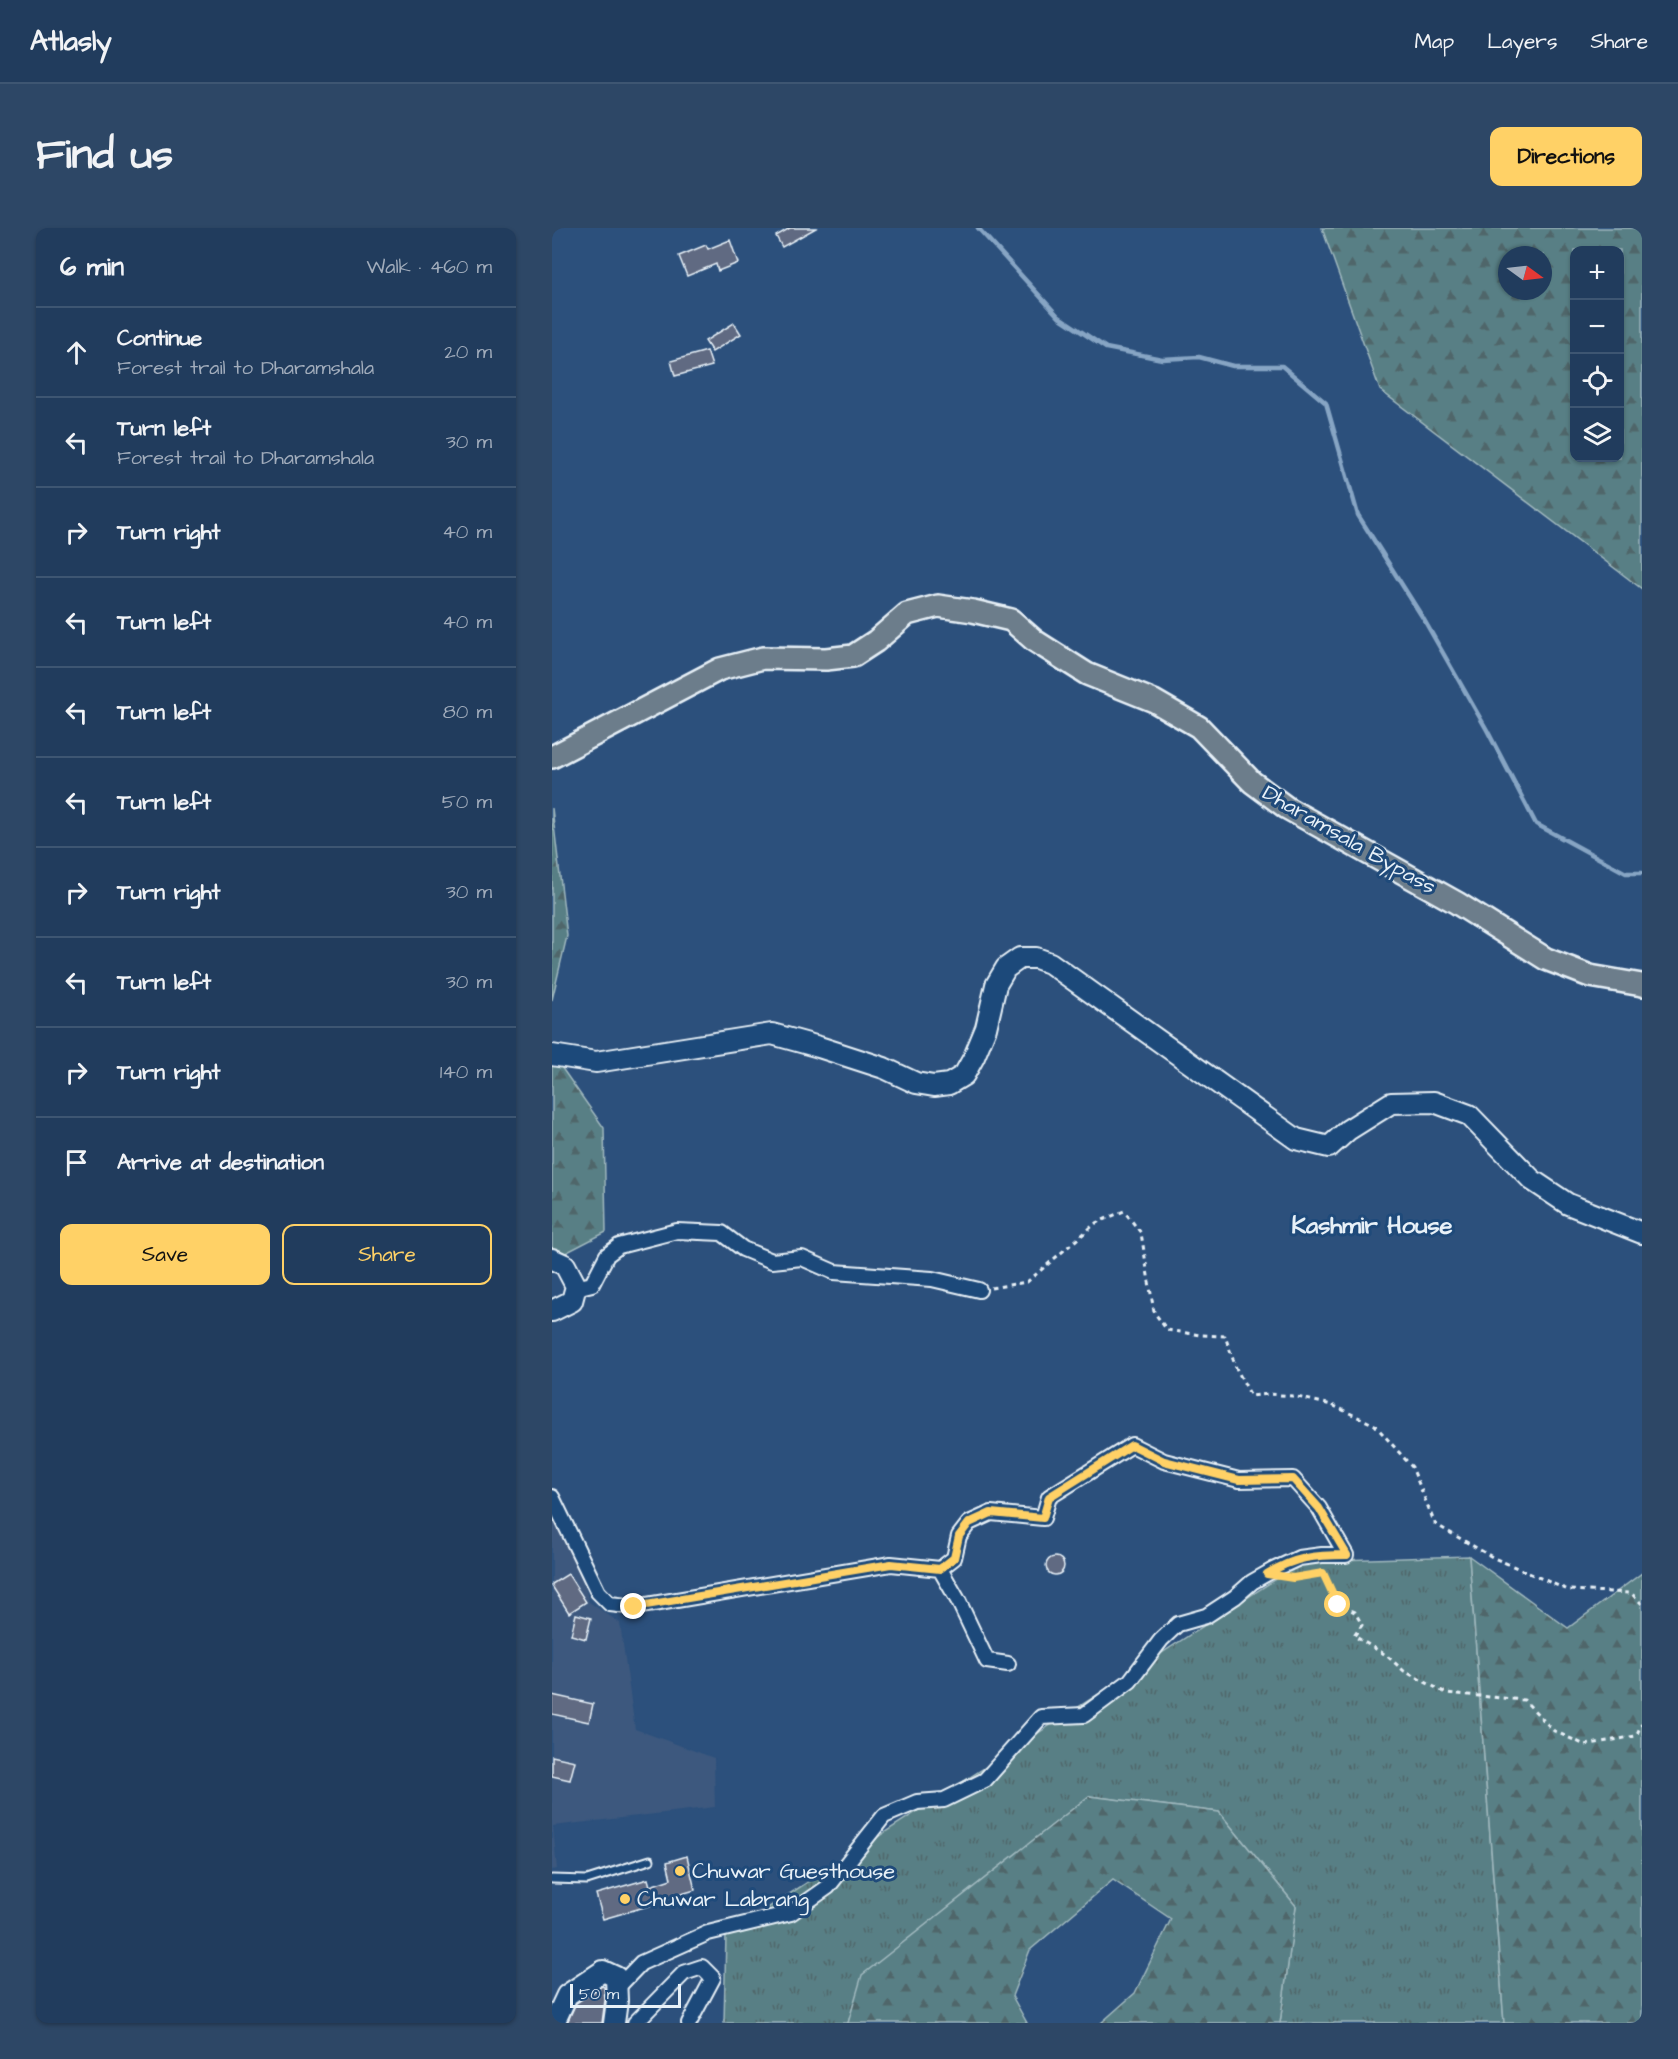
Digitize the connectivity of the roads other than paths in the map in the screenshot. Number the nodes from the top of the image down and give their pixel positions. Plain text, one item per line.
1 (552, 757) edge
2 (1642, 985) edge
3 (552, 1055) edge
4 (1642, 1233) edge
5 (552, 1259) edge
6 (576, 1286) junction
7 (979, 1290) road end
8 (552, 1311) edge
9 (552, 1497) edge
10 (940, 1569) junction
11 (1008, 1664) dead end
12 (650, 1860) dead end
13 (552, 1879) edge
14 (617, 1988) junction
15 (554, 2023) edge
16 (614, 2023) edge
17 (635, 2023) edge
18 (689, 2023) edge

1 - 2 main road, Dharamsala Bypass
3 - 4 main road
5 - 6 main road
6 - 7 street
6 - 8 main road
9 - 10 street
10 - 11 street
10 - 14 street
12 - 13 lane
14 - 15 main road
14 - 16 main road
17 - 18 street

